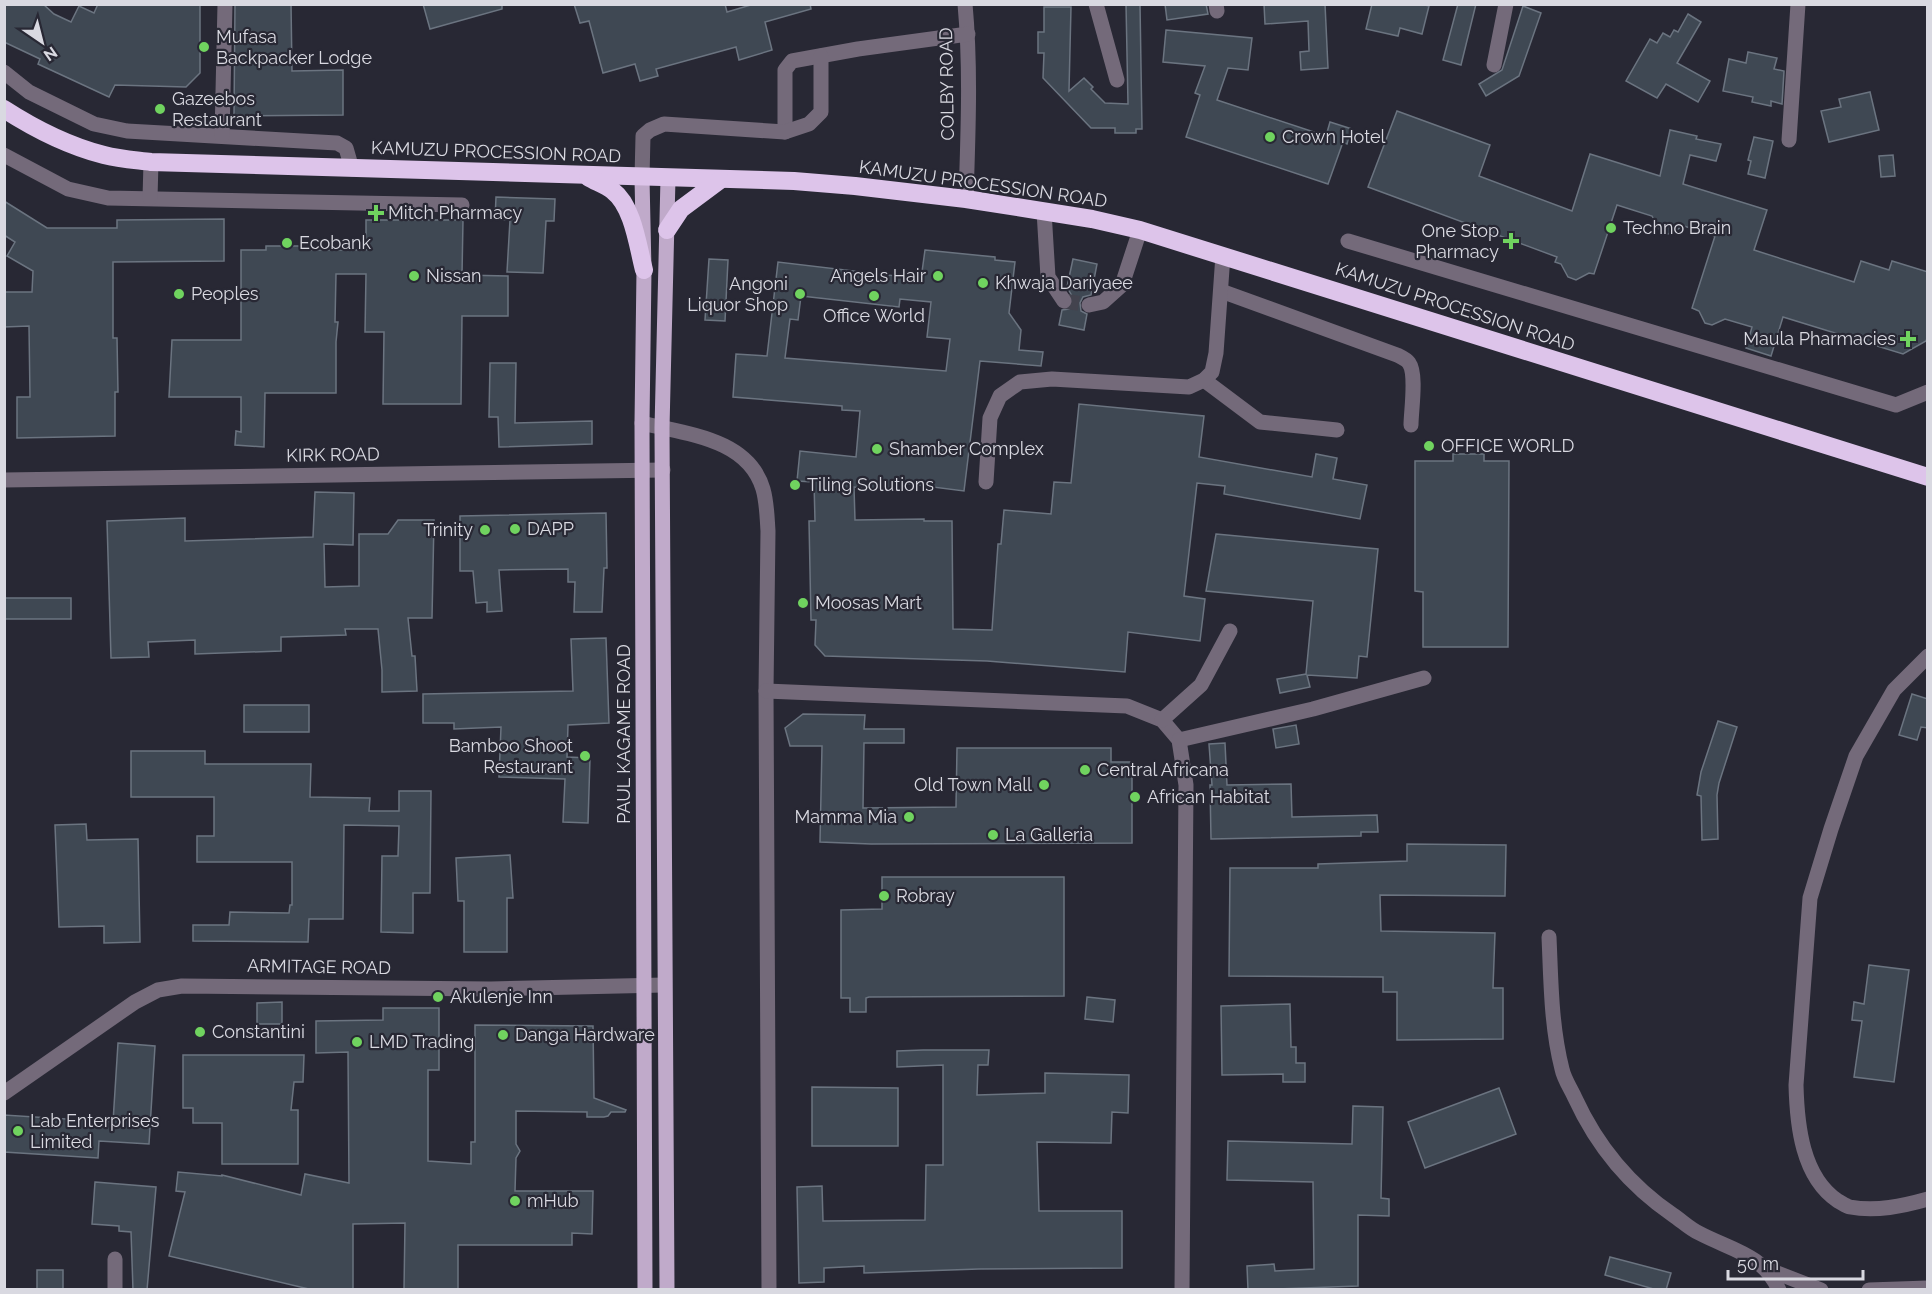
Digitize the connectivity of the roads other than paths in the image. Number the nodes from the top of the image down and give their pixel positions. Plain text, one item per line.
1 (225, 4) edge
2 (964, 4) edge
3 (1096, 4) edge
4 (1506, 4) edge
5 (1798, 4) edge
6 (968, 34) junction
7 (821, 56) junction
8 (1494, 65) dead end
9 (4, 72) edge
10 (1117, 80) dead end
11 (4, 109) edge
12 (785, 132) junction
13 (222, 136) junction
14 (1789, 140) dead end
15 (4, 155) edge
16 (151, 162) junction
17 (352, 169) junction
18 (585, 175) junction
19 (642, 178) junction
20 (668, 178) junction
21 (720, 180) junction
22 (150, 198) junction
23 (966, 199) junction
24 (462, 205) dead end
25 (1044, 211) junction
26 (667, 230) junction
27 (1140, 230) junction
28 (1348, 242) dead end
29 (1223, 255) junction
30 (644, 270) junction
31 (1221, 291) junction
32 (1064, 301) dead end
33 (1089, 305) tunnel mouth
34 (1204, 380) junction
35 (1928, 392) edge
36 (642, 423) junction
37 (1411, 425) dead end
38 (662, 428) junction
39 (1337, 430) dead end
40 (642, 470) junction
41 (663, 470) junction
42 (1928, 477) edge
43 (4, 480) edge
44 (986, 482) dead end
45 (1230, 632) dead end
46 (1928, 656) edge
47 (1424, 678) dead end
48 (766, 691) junction
49 (1162, 720) junction
50 (1179, 740) junction
51 (1549, 937) dead end
52 (664, 985) junction
53 (644, 986) junction
54 (4, 1093) edge
55 (1928, 1199) edge
56 (115, 1259) dead end
57 (1767, 1269) junction
58 (1928, 1288) edge
59 (115, 1290) edge
60 (645, 1290) edge
61 (667, 1290) edge
62 (769, 1290) edge
63 (1182, 1290) edge
64 (1779, 1290) edge
65 (1821, 1290) edge
66 (1869, 1290) edge

1 - 13 street
2 - 6 street, COLBY ROAD
3 - 10 street
4 - 8 street
5 - 14 street
6 - 7 street
6 - 23 street, COLBY ROAD
7 - 12 street
7 - 12 street
9 - 13 street
11 - 16 highway, KAMUZU PROCESSION ROAD
12 - 19 street
13 - 17 street
15 - 22 street
16 - 17 highway, KAMUZU PROCESSION ROAD
16 - 22 street
17 - 18 highway, KAMUZU PROCESSION ROAD
18 - 19 highway, KAMUZU PROCESSION ROAD
18 - 30 highway
19 - 20 highway, KAMUZU PROCESSION ROAD
19 - 30 main road, PAUL KAGAME ROAD
20 - 21 highway, KAMUZU PROCESSION ROAD
20 - 26 main road
21 - 23 highway, KAMUZU PROCESSION ROAD
21 - 26 highway
22 - 24 street
23 - 25 highway, KAMUZU PROCESSION ROAD
25 - 27 highway, KAMUZU PROCESSION ROAD
25 - 32 street
26 - 38 main road
27 - 29 highway, KAMUZU PROCESSION ROAD
27 - 33 street
28 - 35 street
29 - 31 street
29 - 42 highway, KAMUZU PROCESSION ROAD
30 - 36 main road, PAUL KAGAME ROAD
31 - 34 street
31 - 37 street
34 - 39 street
34 - 44 street
36 - 38 street
36 - 40 main road, PAUL KAGAME ROAD
38 - 41 main road
38 - 48 street
40 - 41 street, KIRK ROAD
40 - 43 street, KIRK ROAD
40 - 53 main road, PAUL KAGAME ROAD
41 - 52 main road
45 - 49 street
46 - 55 street
47 - 50 street
48 - 49 street
48 - 62 street
49 - 50 street
50 - 63 street
51 - 57 street
52 - 53 street, ARMITAGE ROAD
52 - 61 main road
53 - 54 street, ARMITAGE ROAD
53 - 60 main road, PAUL KAGAME ROAD
56 - 59 street
57 - 64 street
57 - 65 street
58 - 66 street

